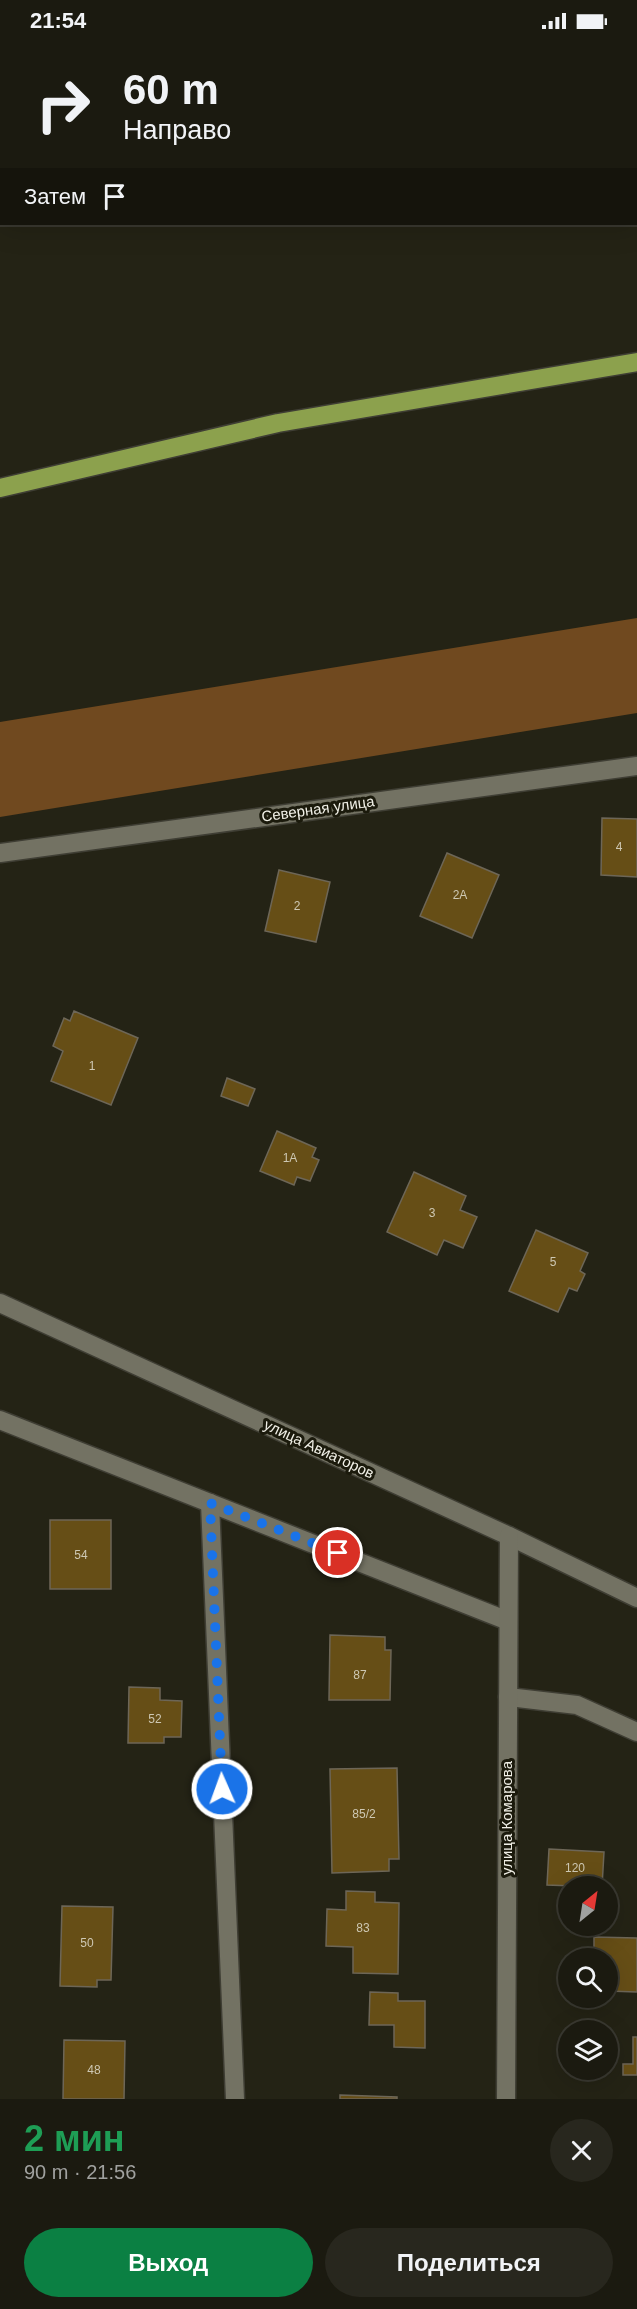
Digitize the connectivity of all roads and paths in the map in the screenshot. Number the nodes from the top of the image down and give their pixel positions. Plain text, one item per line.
1 (637, 362) edge
2 (0, 488) edge
3 (637, 766) edge
4 (0, 853) edge
5 (0, 1303) edge
6 (0, 1420) edge
7 (210, 1503) junction
8 (509, 1536) junction
9 (637, 1598) edge
10 (508, 1621) junction
11 (508, 1696) junction
12 (637, 1732) edge
13 (235, 2099) edge
14 (506, 2099) edge

1 - 2 main road
3 - 4 street, Северная улица
5 - 8 street, улица Авиаторов
6 - 7 street
7 - 10 street
7 - 13 street
8 - 9 street, улица Авиаторов
8 - 10 street, улица Комарова
10 - 11 street, улица Комарова
11 - 12 street
11 - 14 street, улица Комарова

